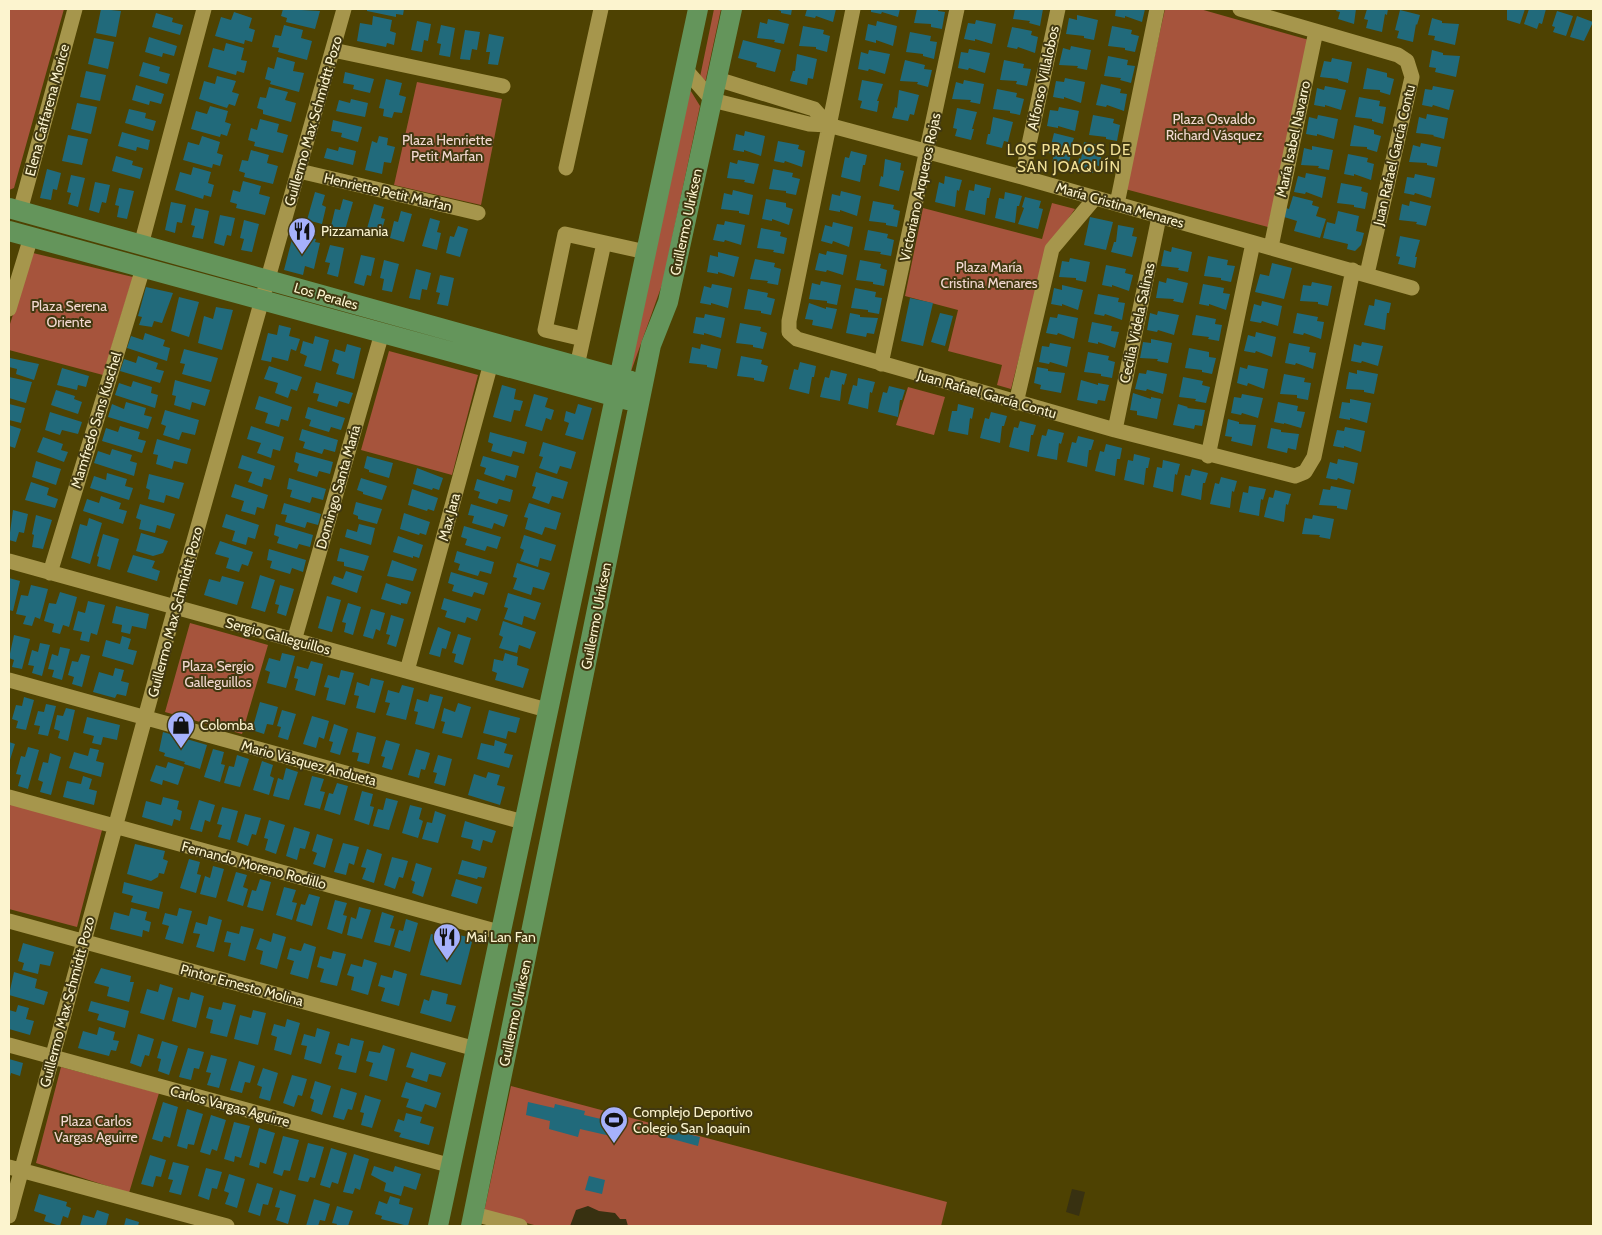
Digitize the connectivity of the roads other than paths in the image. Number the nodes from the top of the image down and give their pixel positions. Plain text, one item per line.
1 (75, 9) edge
2 (204, 9) edge
3 (344, 9) edge
4 (601, 9) edge
5 (698, 9) edge
6 (732, 9) edge
7 (853, 9) edge
8 (957, 9) edge
9 (1058, 9) edge
10 (1157, 9) edge
11 (1240, 9) edge
12 (1316, 31) junction
13 (333, 50) junction
14 (686, 70) junction
15 (717, 79) junction
16 (503, 86) dead end
17 (712, 100) junction
18 (828, 125) junction
19 (928, 152) junction
20 (566, 168) dead end
21 (299, 171) junction
22 (1022, 177) junction
23 (1095, 198) junction
24 (1116, 204) junction
25 (14, 210) edge
26 (478, 213) dead end
27 (1159, 217) junction
28 (9, 231) edge
29 (31, 237) junction
30 (604, 243) junction
31 (1253, 243) junction
32 (141, 245) junction
33 (1271, 247) junction
34 (646, 252) junction
35 (142, 268) junction
36 (1360, 272) junction
37 (268, 280) junction
38 (1412, 288) dead end
39 (262, 300) junction
40 (9, 309) edge
41 (382, 333) junction
42 (583, 339) junction
43 (491, 363) junction
44 (881, 364) junction
45 (577, 366) junction
46 (618, 377) junction
47 (641, 394) junction
48 (614, 397) junction
49 (1016, 403) junction
50 (1115, 430) junction
51 (1208, 456) junction
52 (9, 561) edge
53 (50, 573) junction
54 (174, 608) junction
55 (294, 641) junction
56 (407, 671) junction
57 (9, 680) edge
58 (547, 710) junction
59 (146, 718) junction
60 (9, 797) edge
61 (524, 822) junction
62 (115, 828) junction
63 (9, 921) edge
64 (499, 932) junction
65 (83, 941) junction
66 (9, 1045) edge
67 (476, 1049) junction
68 (51, 1057) junction
69 (452, 1166) junction
70 (15, 1168) edge
71 (9, 1216) edge
72 (472, 1220) edge
73 (227, 1226) edge
74 (438, 1226) edge
75 (520, 1226) edge

1 - 25 street, Elena Caffarena Morice
2 - 32 street
3 - 13 street, Guillermo Max Schmidtt Pozo
4 - 20 street
5 - 14 main road, Guillermo Ulriksen
6 - 15 main road, Guillermo Ulriksen
7 - 18 street, Juan Rafael García Contu
8 - 19 street, Victoriano Arqueros Rojas
9 - 22 street, Alfonso Villalobos
10 - 24 street
11 - 12 street, Juan Rafael García Contu
12 - 33 street, María Isabel Navarro
12 - 36 street, Juan Rafael García Contu
13 - 16 street
13 - 21 street, Guillermo Max Schmidtt Pozo
14 - 17 street
14 - 34 main road, Guillermo Ulriksen
15 - 17 main road, Guillermo Ulriksen
15 - 18 street, María Cristina Menares
17 - 18 street, María Cristina Menares
17 - 47 main road, Guillermo Ulriksen
18 - 19 street, María Cristina Menares
18 - 44 street, Juan Rafael García Contu
19 - 22 street, María Cristina Menares
19 - 44 street, Victoriano Arqueros Rojas
21 - 26 street, Henriette Petit Marfan
21 - 37 street, Guillermo Max Schmidtt Pozo
22 - 23 street, María Cristina Menares
23 - 24 street, María Cristina Menares
23 - 49 street
24 - 27 street, María Cristina Menares
25 - 32 main road, Los Perales
27 - 31 street, María Cristina Menares
27 - 50 street, Cecilia Videla Salinas
28 - 29 main road, Los Perales
29 - 35 main road, Los Perales
29 - 40 street
30 - 34 street
30 - 42 street
30 - 42 street
31 - 33 street, María Cristina Menares
31 - 51 street
32 - 37 main road, Los Perales
33 - 36 street, María Cristina Menares
34 - 46 main road, Guillermo Ulriksen
35 - 39 main road, Los Perales
35 - 53 street, Mamfredo Sans Kuschel
36 - 38 street, María Cristina Menares
36 - 51 street, Juan Rafael García Contu
37 - 39 street, Guillermo Max Schmidtt Pozo
37 - 45 main road, Los Perales
39 - 41 main road, Los Perales
39 - 54 street, Guillermo Max Schmidtt Pozo
41 - 43 main road, Los Perales
41 - 55 street, Domingo Santa María
42 - 45 street
43 - 48 main road, Los Perales
43 - 56 street, Max Jara
44 - 49 street, Juan Rafael García Contu
45 - 46 main road, Los Perales
46 - 47 main road, Los Perales
46 - 48 main road, Guillermo Ulriksen
47 - 48 main road, Los Perales
47 - 72 main road, Guillermo Ulriksen
48 - 58 main road, Guillermo Ulriksen
49 - 50 street, Juan Rafael García Contu
50 - 51 street, Juan Rafael García Contu
52 - 53 street, Sergio Galleguillos
53 - 54 street, Sergio Galleguillos
54 - 55 street, Sergio Galleguillos
54 - 59 street, Guillermo Max Schmidtt Pozo
55 - 56 street, Sergio Galleguillos
56 - 58 street, Sergio Galleguillos
57 - 59 street, Mario Vásquez Andueta
58 - 61 main road, Guillermo Ulriksen
59 - 61 street, Mario Vásquez Andueta
59 - 62 street, Guillermo Max Schmidtt Pozo
60 - 62 street, Fernando Moreno Rodillo
61 - 64 main road, Guillermo Ulriksen
62 - 64 street, Fernando Moreno Rodillo
62 - 65 street, Guillermo Max Schmidtt Pozo
63 - 65 street, Pintor Ernesto Molina
64 - 67 main road, Guillermo Ulriksen
65 - 67 street, Pintor Ernesto Molina
65 - 68 street, Guillermo Max Schmidtt Pozo
66 - 68 street, Carlos Vargas Aguirre
67 - 69 main road, Guillermo Ulriksen
68 - 69 street, Carlos Vargas Aguirre
68 - 70 street, Guillermo Max Schmidtt Pozo
69 - 74 main road, Guillermo Ulriksen
70 - 71 street, Guillermo Max Schmidtt Pozo
70 - 73 street
72 - 75 street

